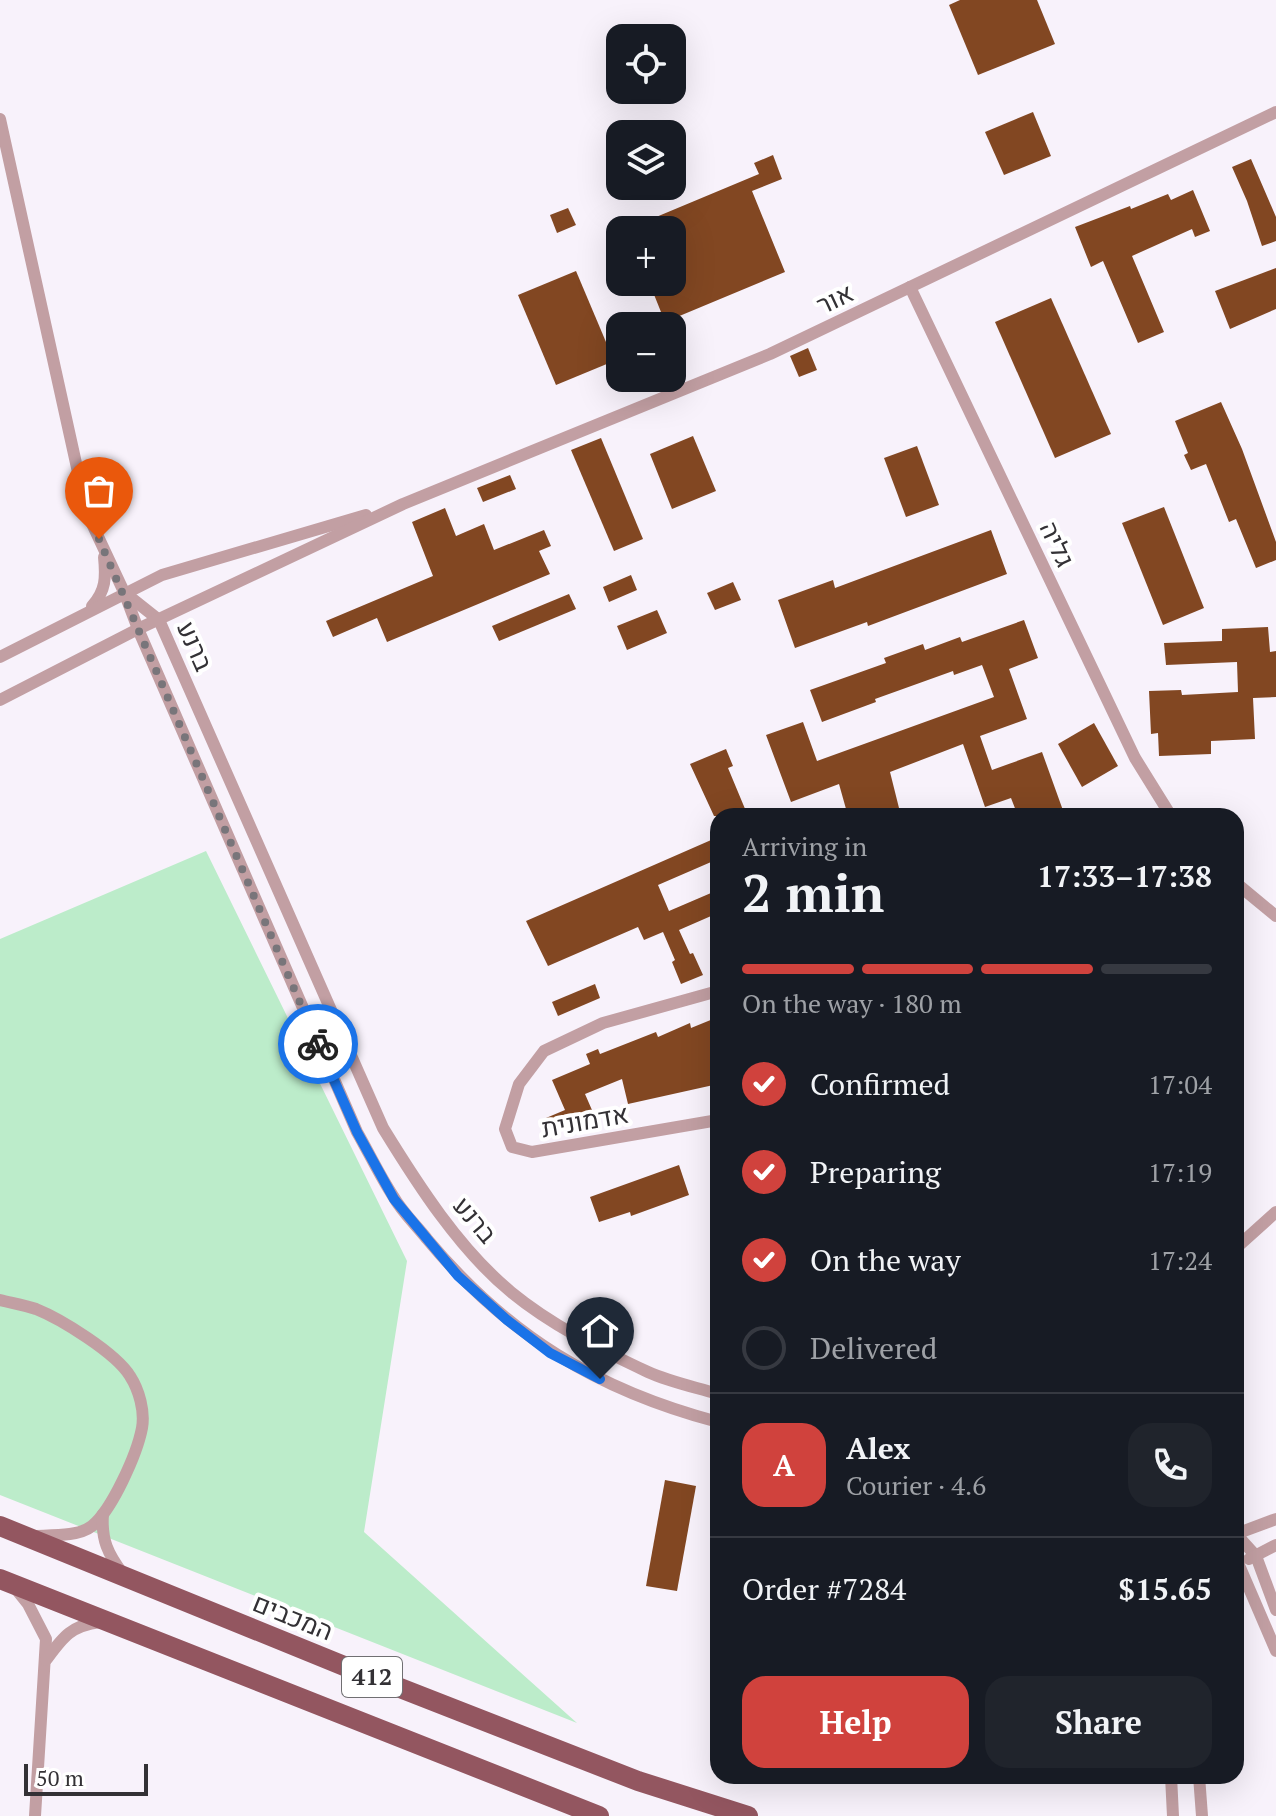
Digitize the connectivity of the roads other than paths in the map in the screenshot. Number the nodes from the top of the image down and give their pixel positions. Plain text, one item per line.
1 (1276, 112) edge
2 (0, 119) edge
3 (910, 287) junction
4 (403, 504) junction
5 (87, 513) junction
6 (124, 592) junction
7 (87, 611) junction
8 (159, 620) junction
9 (138, 629) junction
10 (0, 657) edge
11 (0, 700) edge
12 (1166, 808) edge
13 (1244, 890) edge
14 (1276, 916) edge
15 (710, 993) edge
16 (710, 1121) edge
17 (431, 1203) junction
18 (1276, 1212) edge
19 (412, 1221) junction
20 (1244, 1241) edge
21 (0, 1300) edge
22 (710, 1392) edge
23 (710, 1419) edge
24 (103, 1514) junction
25 (1276, 1519) edge
26 (0, 1526) edge
27 (1244, 1531) edge
28 (25, 1536) junction
29 (1244, 1543) edge
30 (1276, 1545) edge
31 (1256, 1556) junction
32 (1244, 1563) edge
33 (125, 1577) junction
34 (1244, 1579) edge
35 (6, 1581) edge
36 (1276, 1610) edge
37 (105, 1621) junction
38 (1276, 1651) edge
39 (46, 1660) junction
40 (1171, 1784) edge
41 (1200, 1784) edge
42 (35, 1816) edge
43 (599, 1816) edge
44 (748, 1816) edge
45 (1173, 1816) edge
46 (1202, 1816) edge

1 - 3 street, אור
2 - 5 street
3 - 4 street, אור
3 - 12 street, גליה
4 - 6 street
4 - 8 street
5 - 6 street
5 - 7 street
6 - 7 street
6 - 8 street, ברנע
6 - 9 street, ברנע
7 - 10 street
8 - 9 street
8 - 17 street, ברנע
9 - 11 street
9 - 19 street, ברנע
13 - 14 street
15 - 16 street, אדמונית
17 - 19 street
17 - 22 street, ברנע
18 - 20 street
19 - 23 street, ברנע
21 - 24 street
24 - 28 street
24 - 33 street
25 - 27 street
26 - 28 main road, המכבים / 412
28 - 33 main road, המכבים / 412
29 - 31 street
30 - 31 street
31 - 32 street
31 - 36 street
33 - 44 main road, המכבים / 412
34 - 38 street
35 - 37 main road, 412
35 - 39 street
37 - 39 street
37 - 43 main road, 412
39 - 42 street
40 - 45 street
41 - 46 street

